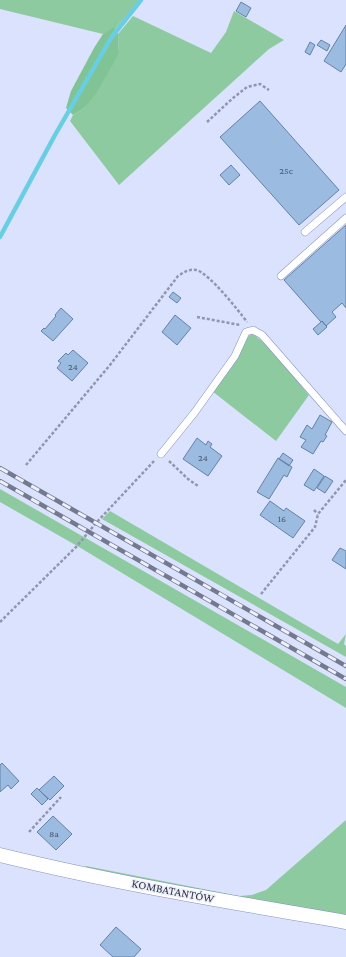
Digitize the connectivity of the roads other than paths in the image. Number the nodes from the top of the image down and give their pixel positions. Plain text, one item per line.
1 (346, 197) edge
2 (346, 218) edge
3 (305, 232) dead end
4 (280, 276) dead end
5 (346, 431) edge
6 (164, 456) road end
7 (0, 855) edge
8 (346, 922) edge

1 - 3 lane
2 - 4 lane
5 - 6 lane
7 - 8 street, KOMBATANTÓW

